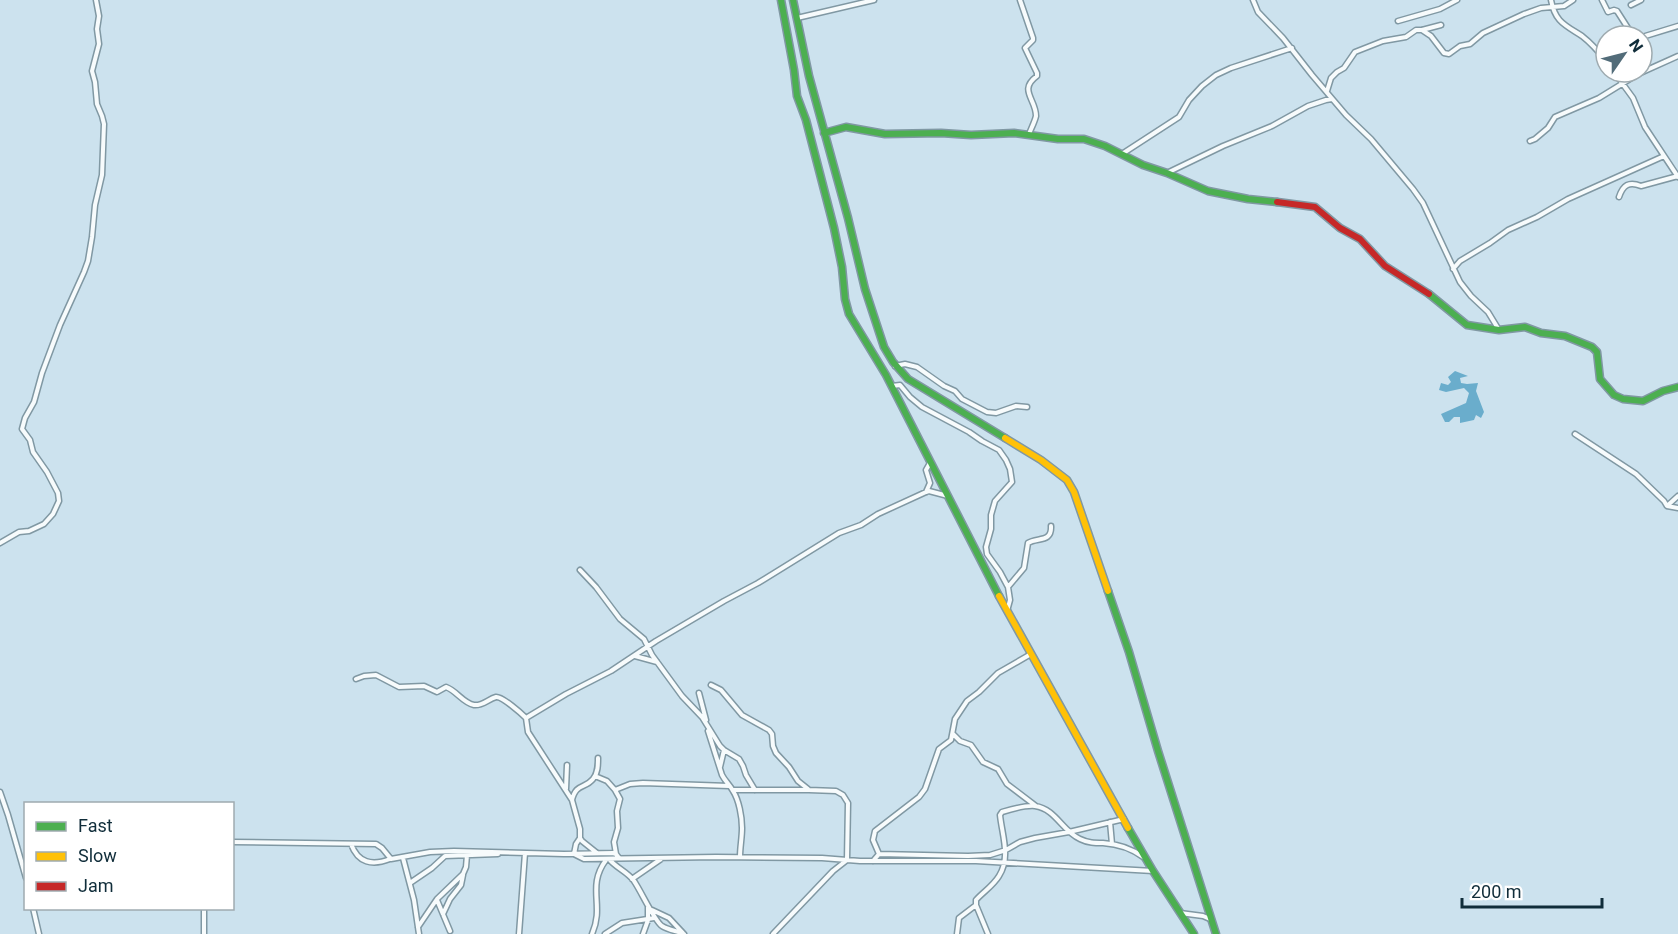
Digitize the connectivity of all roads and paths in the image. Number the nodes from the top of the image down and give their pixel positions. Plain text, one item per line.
1 (96, 0) edge
2 (781, 0) edge
3 (794, 0) edge
4 (874, 0) edge
5 (1020, 0) edge
6 (1253, 0) edge
7 (1456, 0) edge
8 (1551, 0) edge
9 (1573, 0) edge
10 (1602, 0) edge
11 (1641, 0) edge
12 (1631, 5) dead end
13 (1552, 7) junction
14 (796, 18) junction
15 (1398, 21) dead end
16 (1625, 24) edge
17 (1441, 25) dead end
18 (1678, 26) edge
19 (1422, 30) junction
20 (1654, 33) edge
21 (1292, 48) junction
22 (1594, 48) edge
23 (1678, 56) edge
24 (1654, 66) edge
25 (1622, 84) joint
26 (1327, 91) junction
27 (1333, 99) junction
28 (824, 133) junction
29 (1029, 134) junction
30 (1530, 141) dead end
31 (1121, 154) junction
32 (1664, 156) junction
33 (1167, 173) junction
34 (1678, 177) edge
35 (1619, 197) dead end
36 (1454, 269) junction
37 (1499, 330) junction
38 (895, 366) junction
39 (892, 386) junction
40 (1678, 387) edge
41 (1027, 407) dead end
42 (1575, 434) dead end
43 (930, 463) junction
44 (926, 492) junction
45 (948, 496) junction
46 (1678, 496) edge
47 (1667, 506) junction
48 (1678, 508) edge
49 (1051, 526) dead end
50 (0, 543) edge
51 (580, 570) dead end
52 (1008, 587) junction
53 (1007, 612) junction
54 (648, 646) junction
55 (1031, 654) junction
56 (635, 656) junction
57 (657, 662) junction
58 (357, 679) dead end
59 (711, 684) dead end
60 (699, 693) dead end
61 (526, 718) junction
62 (706, 723) junction
63 (953, 734) junction
64 (724, 750) junction
65 (598, 758) dead end
66 (567, 765) dead end
67 (720, 768) junction
68 (595, 776) junction
69 (729, 786) junction
70 (566, 789) junction
71 (615, 790) junction
72 (733, 790) junction
73 (755, 790) junction
74 (809, 790) junction
75 (0, 792) edge
76 (572, 800) junction
77 (1036, 806) junction
78 (1125, 819) junction
79 (1110, 822) junction
80 (1069, 832) junction
81 (580, 838) junction
82 (234, 842) edge
83 (351, 844) junction
84 (1112, 844) junction
85 (1006, 850) junction
86 (505, 852) junction
87 (525, 853) junction
88 (597, 853) junction
89 (574, 854) junction
90 (879, 854) junction
91 (467, 855) junction
92 (617, 856) junction
93 (740, 857) junction
94 (404, 858) junction
95 (662, 858) junction
96 (391, 859) junction
97 (596, 859) junction
98 (608, 859) junction
99 (847, 860) junction
100 (872, 861) junction
101 (1148, 862) junction
102 (1004, 863) junction
103 (600, 868) junction
104 (24, 871) edge
105 (1153, 871) junction
106 (464, 874) junction
107 (632, 879) junction
108 (410, 883) junction
109 (437, 899) junction
110 (648, 903) junction
111 (976, 906) junction
112 (33, 910) edge
113 (204, 910) edge
114 (651, 910) junction
115 (1179, 913) junction
116 (443, 914) junction
117 (654, 918) junction
118 (1211, 919) junction
119 (648, 920) junction
120 (418, 927) junction
121 (450, 931) dead end
122 (39, 934) edge
123 (204, 934) edge
124 (419, 934) edge
125 (519, 934) edge
126 (592, 934) edge
127 (605, 934) edge
128 (643, 934) edge
129 (684, 934) edge
130 (773, 934) edge
131 (957, 934) edge
132 (988, 934) edge
133 (1194, 934) edge
134 (1216, 934) edge

1 - 50 street
2 - 39 street
3 - 14 street
4 - 14 street
5 - 29 street
6 - 21 street
7 - 15 street
8 - 13 street
9 - 13 street
10 - 16 street
11 - 12 street
13 - 19 street
13 - 22 street
14 - 28 street
17 - 19 street
18 - 20 street
19 - 26 street
21 - 26 street
21 - 31 street
23 - 24 street
25 - 30 street
25 - 32 street
26 - 27 street
27 - 33 street
27 - 36 street
28 - 29 street
28 - 38 street
29 - 31 street
31 - 33 street
32 - 34 street
32 - 36 street
33 - 37 street
34 - 35 street
36 - 37 street
37 - 40 street
38 - 41 street
38 - 118 street
39 - 43 street
39 - 52 street
42 - 47 street
43 - 44 street
43 - 45 street
44 - 45 street
44 - 54 street
45 - 53 street
46 - 47 street
47 - 48 street
49 - 52 street
51 - 54 street
52 - 53 street
53 - 55 street
54 - 56 street
54 - 57 street
55 - 63 street
55 - 78 street
56 - 57 street
56 - 61 street
57 - 62 street
58 - 61 street
59 - 74 street
60 - 62 street
61 - 70 street
62 - 64 street
62 - 67 street
63 - 77 street
63 - 90 street
64 - 67 street
64 - 73 street
65 - 68 street
66 - 70 street
67 - 69 street
68 - 71 street
68 - 76 street
69 - 71 street
69 - 72 street
70 - 76 street
71 - 92 street
72 - 73 street
72 - 93 street
73 - 74 street
74 - 99 street
75 - 104 street
76 - 81 street
77 - 80 street
77 - 85 street
78 - 79 street
78 - 101 street
79 - 80 street
79 - 84 street
80 - 84 street
80 - 85 street
81 - 88 street
81 - 89 street
82 - 83 street
83 - 96 street
83 - 96 street
84 - 101 street
85 - 90 street
85 - 102 street
86 - 87 street
86 - 91 street
86 - 94 street
87 - 89 street
87 - 125 street
88 - 89 street
88 - 92 street
89 - 97 street
90 - 100 street
91 - 106 street
91 - 108 street
92 - 95 street
92 - 98 street
93 - 95 street
93 - 99 street
94 - 96 street
94 - 108 street
95 - 107 street
97 - 98 street
97 - 103 street
98 - 103 street
98 - 107 street
99 - 100 street
99 - 130 street
100 - 102 street
101 - 105 street
102 - 105 street
102 - 111 street
103 - 126 street
105 - 115 street
106 - 109 street
106 - 116 street
107 - 110 street
108 - 120 street
109 - 116 street
109 - 120 street
110 - 114 street
110 - 119 street
111 - 131 street
111 - 132 street
112 - 122 street
113 - 123 street
114 - 117 street
114 - 129 street
115 - 118 street
115 - 133 street
116 - 121 street
117 - 119 street
117 - 129 street
118 - 134 street
119 - 127 street
119 - 128 street
120 - 124 street

